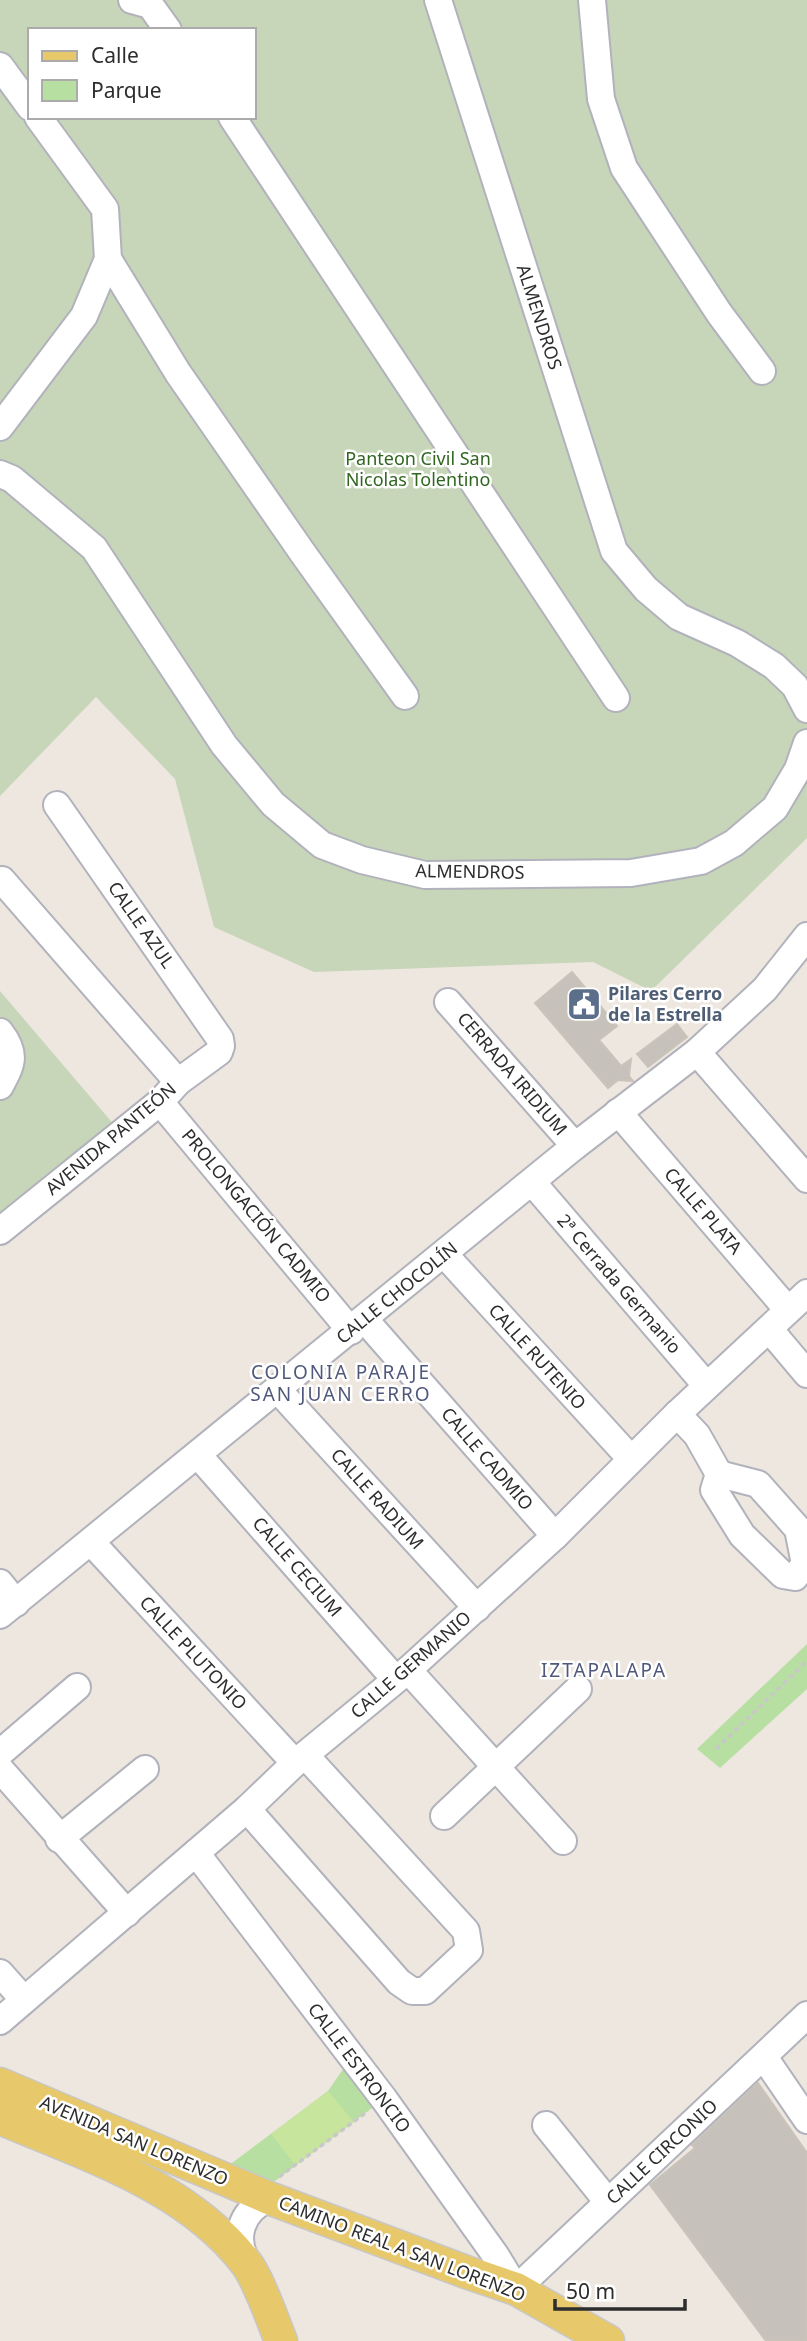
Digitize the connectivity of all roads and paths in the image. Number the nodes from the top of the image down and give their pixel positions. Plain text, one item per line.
1 (132, 0) edge
2 (438, 0) edge
3 (592, 0) edge
4 (167, 28) edge
5 (0, 66) edge
6 (28, 104) edge
7 (39, 119) edge
8 (233, 119) edge
9 (108, 260) junction
10 (762, 371) dead end
11 (0, 427) edge
12 (0, 474) edge
13 (405, 696) dead end
14 (616, 698) dead end
15 (807, 709) edge
16 (807, 743) edge
17 (57, 805) dead end
18 (2, 880) dead end
19 (807, 936) edge
20 (448, 1002) dead end
21 (0, 1032) edge
22 (221, 1046) joint
23 (698, 1052) junction
24 (0, 1086) edge
25 (169, 1092) junction
26 (618, 1112) junction
27 (575, 1146) junction
28 (807, 1179) edge
29 (532, 1182) junction
30 (0, 1231) edge
31 (444, 1254) junction
32 (798, 1302) edge
33 (358, 1325) junction
34 (769, 1329) junction
35 (807, 1374) edge
36 (706, 1385) junction
37 (277, 1389) junction
38 (677, 1414) junction
39 (198, 1455) junction
40 (631, 1459) junction
41 (719, 1475) dead end
42 (555, 1536) junction
43 (92, 1543) junction
44 (5, 1600) edge
45 (477, 1608) junction
46 (807, 1661) edge
47 (402, 1674) junction
48 (77, 1687) dead end
49 (579, 1689) dead end
50 (716, 1749) dead end
51 (0, 1753) edge
52 (300, 1759) junction
53 (496, 1767) junction
54 (0, 1769) edge
55 (145, 1769) dead end
56 (247, 1809) junction
57 (444, 1815) dead end
58 (60, 1839) junction
59 (563, 1841) dead end
60 (196, 1853) junction
61 (127, 1913) junction
62 (0, 1973) edge
63 (24, 2000) junction
64 (807, 2015) edge
65 (0, 2021) edge
66 (764, 2057) junction
67 (0, 2084) edge
68 (384, 2099) junction
69 (0, 2118) edge
70 (807, 2120) edge
71 (546, 2125) dead end
72 (272, 2189) junction
73 (608, 2203) junction
74 (248, 2264) junction
75 (516, 2289) junction
76 (281, 2341) edge
77 (607, 2341) edge

1 - 4 street
2 - 15 street, ALMENDROS
3 - 10 street
5 - 6 street
7 - 9 street
8 - 14 street
9 - 11 street
9 - 13 street
12 - 16 street, ALMENDROS
17 - 22 street, CALLE AZUL
18 - 25 street, PROLONGACIÓN CADMIO
19 - 23 street, CALLE CHOCOLÍN
20 - 27 street, CERRADA IRIDIUM
21 - 24 street
22 - 25 street, AVENIDA PANTEÓN
23 - 26 street, CALLE CHOCOLÍN
23 - 28 street
25 - 30 street, AVENIDA PANTEÓN
25 - 33 street, PROLONGACIÓN CADMIO
26 - 27 street, CALLE CHOCOLÍN
26 - 32 street, CALLE PLATA
27 - 29 street, CALLE CHOCOLÍN
29 - 31 street, CALLE CHOCOLÍN
29 - 36 street, 2ª Cerrada Germanio
31 - 33 street, CALLE CHOCOLÍN
31 - 40 street, CALLE RUTENIO
32 - 34 street, CALLE GERMANIO
33 - 37 street, CALLE CHOCOLÍN
33 - 42 street, CALLE CADMIO
34 - 35 street
34 - 36 street, CALLE GERMANIO
36 - 38 street, CALLE GERMANIO
37 - 39 street, CALLE CHOCOLÍN
37 - 45 street, CALLE RADIUM
38 - 40 street, CALLE GERMANIO
38 - 41 street
39 - 43 street, CALLE CHOCOLÍN
39 - 47 street, CALLE CECIUM
40 - 42 street, CALLE GERMANIO
42 - 45 street, CALLE GERMANIO
43 - 44 street, CALLE CHOCOLÍN
43 - 52 street, CALLE PLUTONIO
45 - 47 street, CALLE GERMANIO
46 - 50 path
47 - 52 street, CALLE GERMANIO
47 - 53 street, CALLE CECIUM
48 - 51 street
49 - 53 street
52 - 56 street, CALLE GERMANIO
52 - 56 street, CALLE PLUTONIO
53 - 57 street
53 - 59 street, CALLE CECIUM
54 - 58 street
55 - 58 street
56 - 60 street, CALLE GERMANIO
58 - 61 street
60 - 61 street, CALLE GERMANIO
60 - 68 street, CALLE ESTRONCIO
61 - 63 street, CALLE GERMANIO
62 - 63 street
63 - 65 street, CALLE GERMANIO
64 - 66 street, CALLE CIRCONIO
66 - 70 street
66 - 73 street, CALLE CIRCONIO
67 - 72 main road, AVENIDA SAN LORENZO
68 - 72 path
68 - 75 street, CALLE ESTRONCIO
69 - 74 main road, AVENIDA SAN LORENZO
71 - 73 street
72 - 74 street
72 - 75 main road, CAMINO REAL A SAN LORENZO
73 - 75 street, CALLE CIRCONIO
74 - 76 main road, AVENIDA SAN LORENZO
75 - 77 main road, CAMINO REAL A SAN LORENZO

